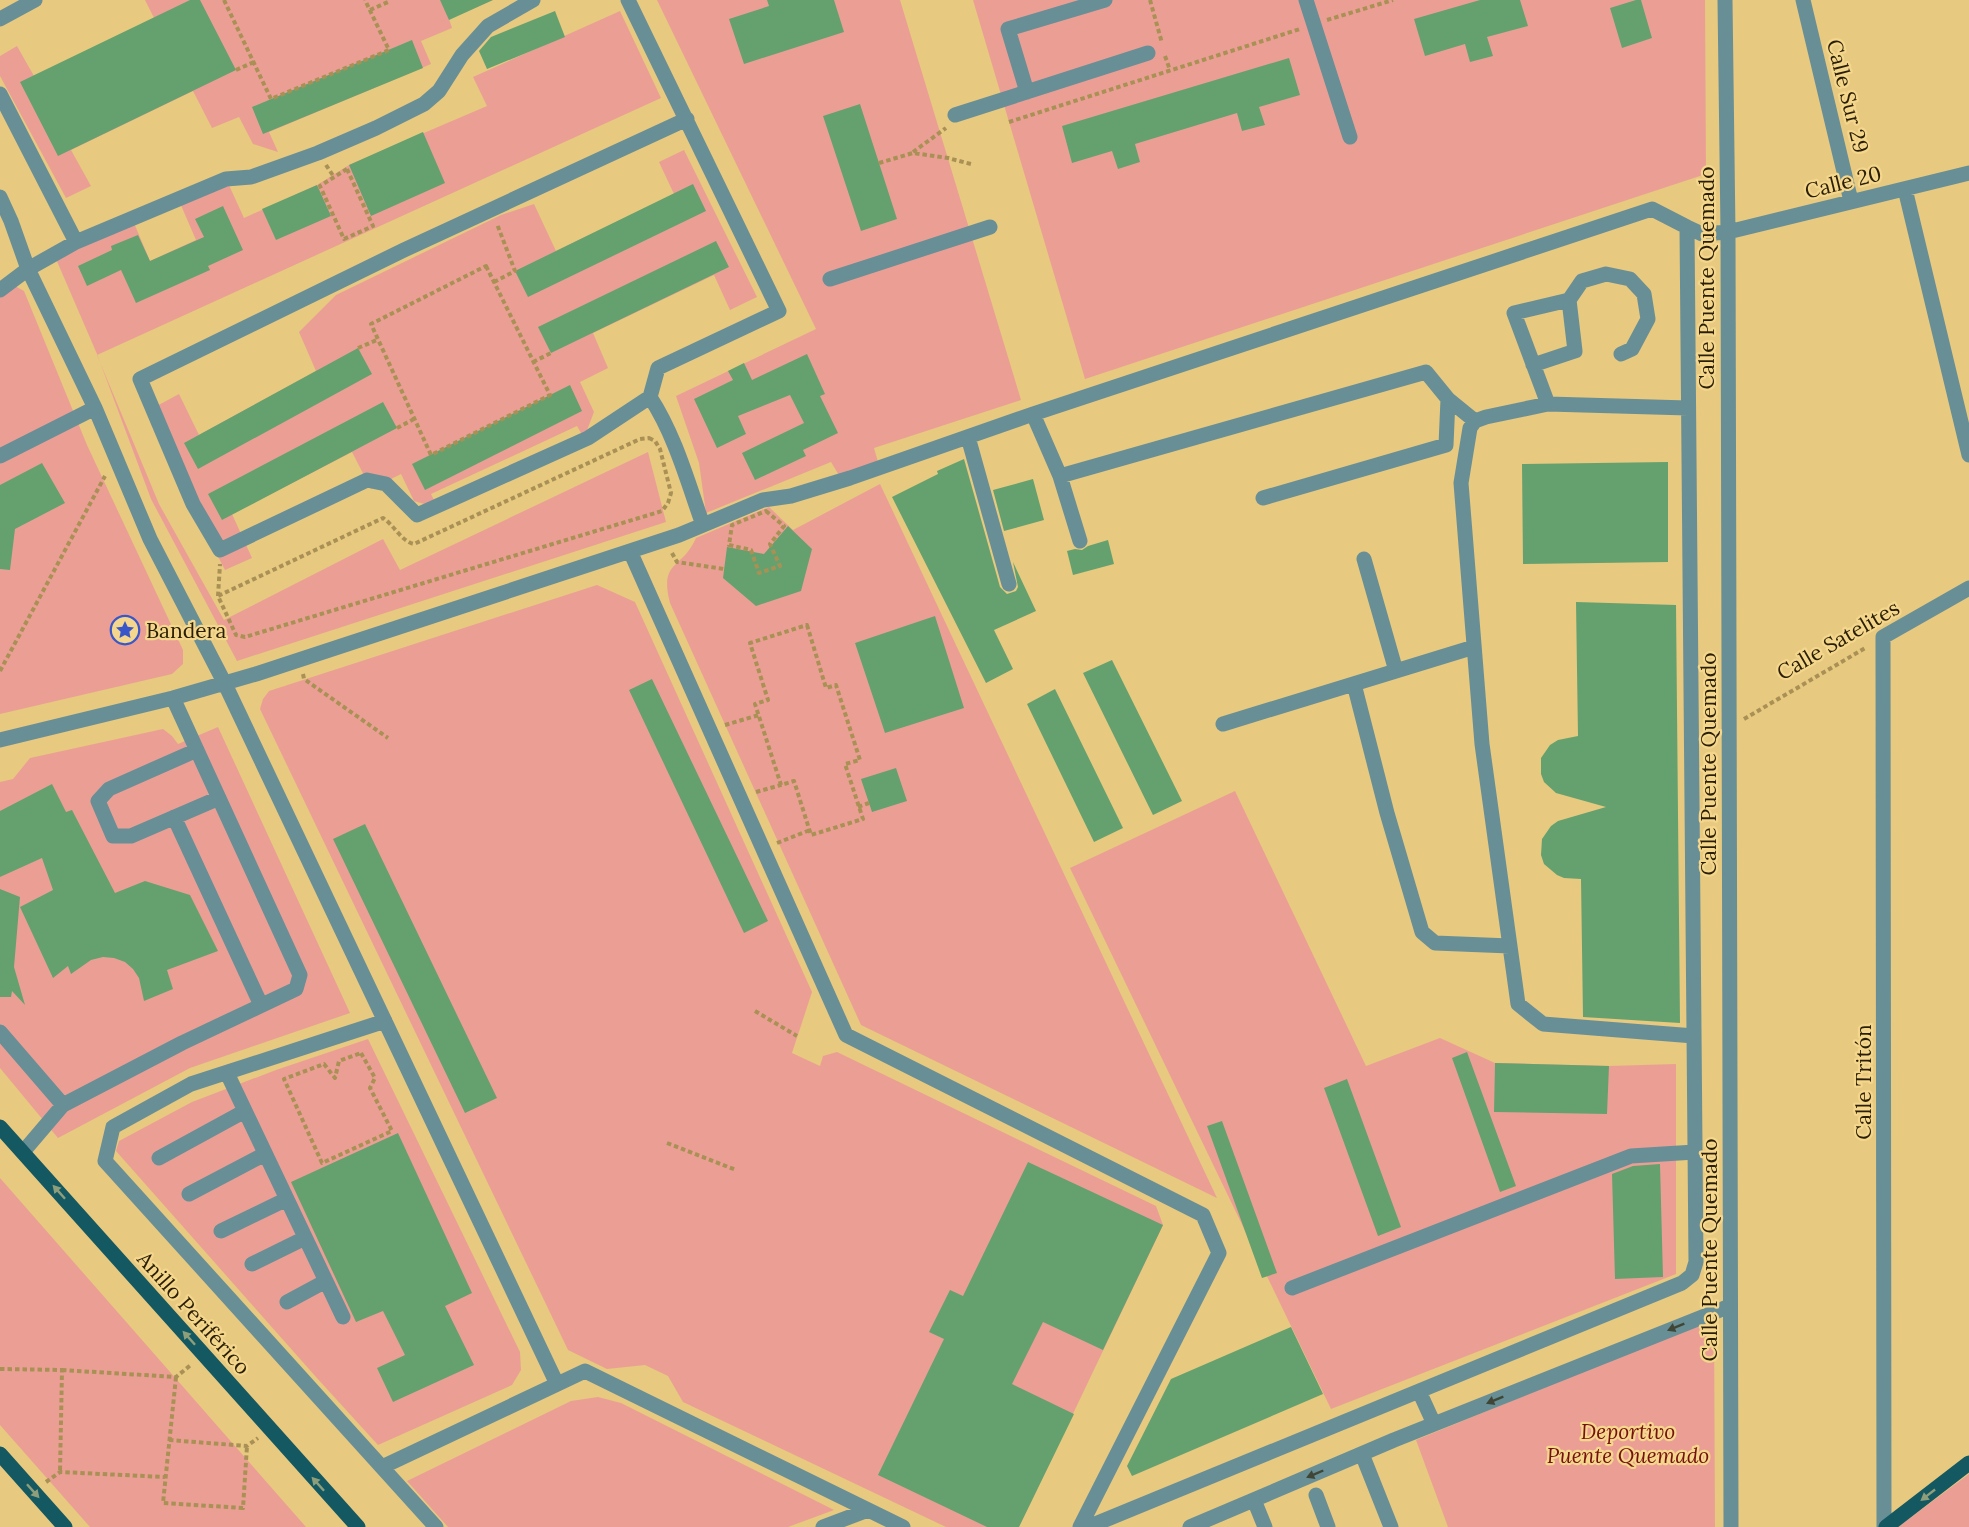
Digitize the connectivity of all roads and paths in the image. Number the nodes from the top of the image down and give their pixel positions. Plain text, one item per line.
1 (35, 0) edge
2 (224, 0) edge
3 (365, 0) edge
4 (533, 0) edge
5 (628, 0) edge
6 (1105, 0) edge
7 (1150, 0) edge
8 (1306, 0) edge
9 (1393, 0) edge
10 (1725, 0) edge
11 (1803, 0) edge
12 (388, 2) dead end
13 (370, 10) junction
14 (0, 19) edge
15 (1314, 24) junction
16 (1148, 53) dead end
17 (254, 62) junction
18 (236, 70) dead end
19 (1170, 70) junction
20 (1027, 92) junction
21 (0, 94) edge
22 (687, 119) junction
23 (952, 120) joint
24 (1009, 122) dead end
25 (1350, 136) dead end
26 (913, 153) junction
27 (879, 163) dead end
28 (970, 164) dead end
29 (1969, 173) edge
30 (1905, 189) junction
31 (0, 197) edge
32 (1851, 201) junction
33 (491, 210) junction
34 (990, 227) dead end
35 (1687, 227) junction
36 (1728, 232) junction
37 (359, 233) joint
38 (76, 242) junction
39 (28, 268) junction
40 (830, 279) dead end
41 (494, 282) junction
42 (0, 290) edge
43 (1569, 300) junction
44 (377, 340) junction
45 (358, 348) dead end
46 (550, 353) dead end
47 (1621, 354) dead end
48 (533, 362) junction
49 (1533, 365) junction
50 (650, 397) junction
51 (1448, 399) junction
52 (1548, 404) junction
53 (95, 408) junction
54 (1688, 408) junction
55 (1033, 414) junction
56 (414, 419) junction
57 (1474, 422) junction
58 (397, 428) dead end
59 (968, 436) junction
60 (1969, 455) edge
61 (0, 456) edge
62 (115, 457) junction
63 (1060, 476) junction
64 (1263, 498) dead end
65 (704, 525) junction
66 (784, 526) joint
67 (664, 540) junction
68 (1080, 542) dead end
69 (220, 550) junction
70 (630, 551) junction
71 (1364, 558) dead end
72 (724, 569) dead end
73 (1009, 584) dead end
74 (1969, 588) edge
75 (218, 596) junction
76 (1883, 637) junction
77 (1474, 647) junction
78 (298, 661) junction
79 (0, 671) edge
80 (1396, 671) junction
81 (225, 684) junction
82 (1354, 684) junction
83 (173, 698) junction
84 (759, 715) junction
85 (1224, 724) dead end
86 (1728, 728) junction
87 (710, 729) junction
88 (388, 738) dead end
89 (0, 739) edge
90 (197, 750) junction
91 (781, 785) junction
92 (219, 798) junction
93 (740, 798) junction
94 (869, 803) dead end
95 (858, 807) junction
96 (174, 817) junction
97 (810, 830) junction
98 (762, 848) junction
99 (1510, 946) junction
100 (261, 1005) junction
101 (754, 1011) dead end
102 (385, 1021) junction
103 (0, 1032) edge
104 (797, 1036) dead end
105 (1694, 1036) junction
106 (226, 1073) junction
107 (63, 1105) junction
108 (245, 1111) junction
109 (0, 1126) edge
110 (392, 1131) joint
111 (667, 1143) dead end
112 (23, 1152) junction
113 (1695, 1152) junction
114 (265, 1154) junction
115 (159, 1158) dead end
116 (736, 1170) dead end
117 (189, 1194) dead end
118 (287, 1199) junction
119 (221, 1231) dead end
120 (305, 1238) junction
121 (252, 1264) dead end
122 (326, 1281) junction
123 (1292, 1288) dead end
124 (287, 1302) dead end
125 (1730, 1306) junction
126 (343, 1317) dead end
127 (203, 1354) junction
128 (0, 1369) edge
129 (62, 1370) junction
130 (176, 1377) junction
131 (557, 1384) junction
132 (1419, 1391) junction
133 (1434, 1424) junction
134 (269, 1429) junction
135 (169, 1440) junction
136 (247, 1446) junction
137 (0, 1454) edge
138 (1362, 1454) junction
139 (1969, 1463) edge
140 (382, 1467) junction
141 (60, 1472) junction
142 (165, 1476) junction
143 (33, 1491) junction
144 (1316, 1495) dead end
145 (1254, 1500) junction
146 (868, 1510) junction
147 (1196, 1526) edge
148 (65, 1527) edge
149 (358, 1527) edge
150 (436, 1527) edge
151 (823, 1527) edge
152 (903, 1527) edge
153 (1080, 1527) edge
154 (1088, 1527) edge
155 (1265, 1527) edge
156 (1329, 1527) edge
157 (1391, 1527) edge
158 (1731, 1527) edge
159 (1885, 1527) edge

1 - 14 street
2 - 17 path
3 - 13 path
4 - 38 street
5 - 22 street
6 - 20 street
7 - 19 path
8 - 15 street
9 - 15 path
10 - 36 street, Calle Puente Quemado
11 - 32 street, Calle Sur 29
12 - 13 path
13 - 17 path
15 - 19 path
15 - 25 street
16 - 20 street
17 - 18 path
19 - 24 path
20 - 23 street
21 - 38 street
22 - 33 street
22 - 50 street
23 - 26 path
26 - 27 path
26 - 28 path
29 - 30 street, Calle 20
30 - 32 street, Calle 20
30 - 60 street
31 - 39 street
32 - 36 street, Calle 20
33 - 41 path
33 - 69 street
34 - 40 street
35 - 36 street, Calle 20
35 - 54 street
35 - 55 street, Calle 20
36 - 86 street, Calle Puente Quemado
37 - 37 path
38 - 39 street
39 - 42 street
39 - 53 street
41 - 44 path
41 - 48 path
43 - 47 street
43 - 49 street
43 - 49 street
44 - 45 path
44 - 56 path
46 - 48 path
48 - 56 path
49 - 52 street
50 - 65 street
50 - 69 street
51 - 57 street
51 - 63 street
51 - 64 street
52 - 54 street
52 - 57 street
53 - 61 street
53 - 62 street
54 - 105 street
55 - 59 street, Calle 20
55 - 63 street
56 - 58 path
57 - 77 street
59 - 65 street, Calle 20
59 - 73 street
62 - 79 path
62 - 81 street
63 - 68 street
65 - 67 street, Calle 20
66 - 66 path
67 - 70 street, Calle 20
67 - 72 path
69 - 75 path
70 - 78 street, Calle 20
70 - 87 street
71 - 80 street
74 - 76 street, Calle Satelites
75 - 75 path
76 - 86 path, Calle Satelites
76 - 159 street, Calle Tritón
77 - 80 street
77 - 99 street
78 - 81 street, Calle 20
78 - 88 path
80 - 82 street
81 - 83 street, Calle 20
81 - 102 street
82 - 85 street
82 - 99 street
83 - 89 street, Calle 20
83 - 90 street
84 - 87 path
84 - 91 path
84 - 95 path
86 - 125 street, Calle Puente Quemado
87 - 93 street
90 - 92 street
90 - 96 street
91 - 93 path
91 - 97 path
92 - 96 street
92 - 100 street
93 - 98 street
94 - 95 path
95 - 97 path
96 - 100 street
97 - 98 path
98 - 153 street
99 - 105 street
100 - 107 street
101 - 104 path
102 - 106 street
102 - 131 street
103 - 107 street
105 - 113 street
106 - 108 street
106 - 140 street
107 - 112 street
108 - 114 street
108 - 115 street
109 - 112 main road, Anillo Periférico
110 - 110 path
111 - 116 path
127 -> 112 main road, Anillo Periférico
113 - 123 street
113 - 132 street
114 - 117 street
114 - 118 street
118 - 119 street
118 - 120 street
120 - 121 street
120 - 122 street
122 - 124 street
122 - 126 street
125 -> 133 street
125 - 158 street, Calle Puente Quemado
127 - 130 path
127 - 134 main road, Anillo Periférico
128 - 129 path
129 - 130 path
129 - 141 path
130 - 135 path
131 - 140 street
131 - 146 street
132 - 133 street
132 - 154 street
133 - 138 street
134 - 136 path
149 -> 134 main road, Anillo Periférico
135 - 136 path
135 - 142 path
136 - 142 path
137 -> 143 main road
138 -> 145 street
138 - 157 street
139 -> 159 main road
140 - 150 street
141 - 142 path
141 - 143 path
143 - 148 main road
144 - 156 street
145 - 147 street
145 - 155 street
146 - 151 street
146 - 152 street

